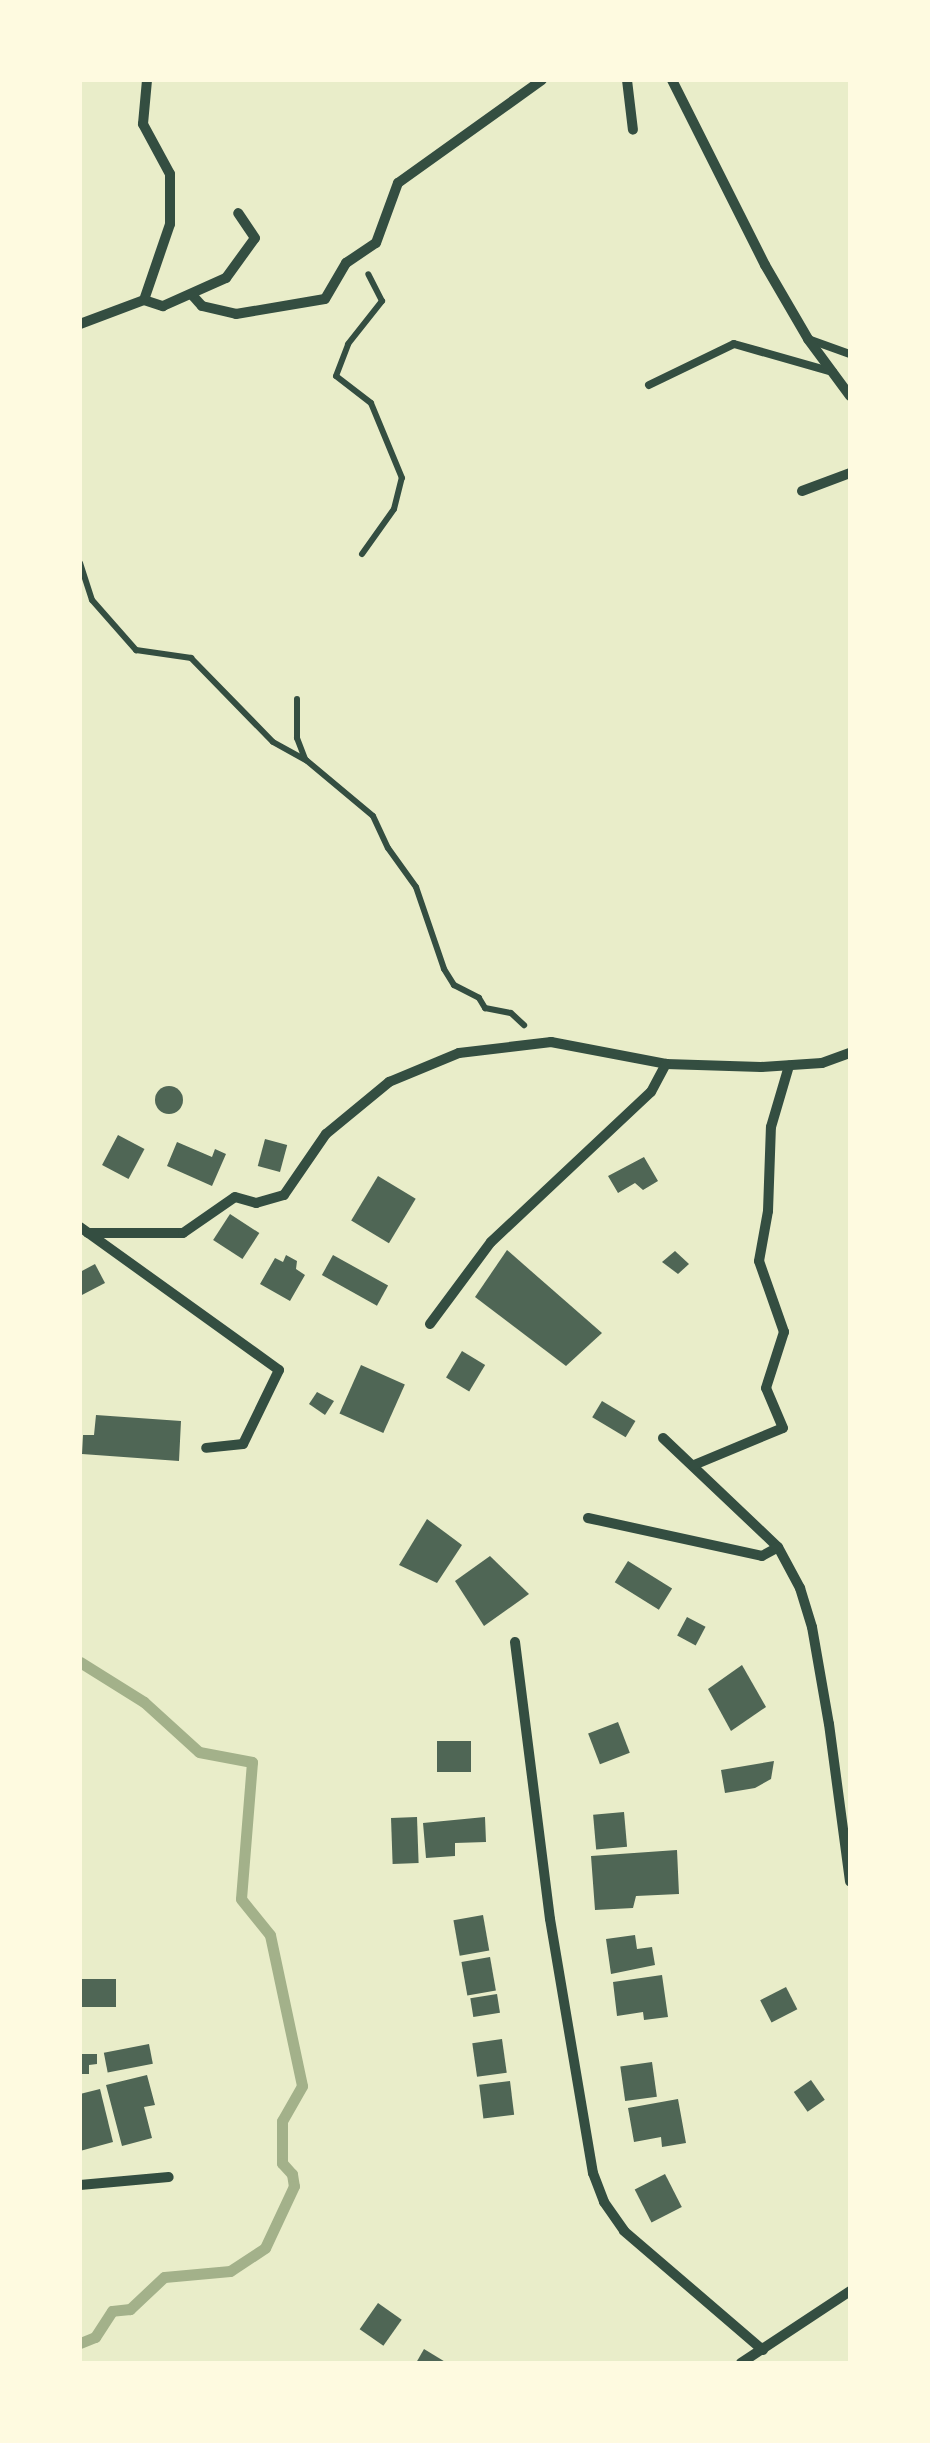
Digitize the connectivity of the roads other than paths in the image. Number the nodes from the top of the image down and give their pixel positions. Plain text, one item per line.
1 (147, 80) edge
2 (542, 80) edge
3 (627, 80) edge
4 (672, 80) edge
5 (632, 130) dead end
6 (238, 213) dead end
7 (193, 296) junction
8 (144, 300) junction
9 (80, 324) edge
10 (808, 339) junction
11 (850, 354) edge
12 (833, 372) junction
13 (648, 385) dead end
14 (850, 396) edge
15 (850, 473) edge
16 (802, 491) dead end
17 (850, 1053) edge
18 (666, 1064) junction
19 (789, 1066) junction
20 (84, 1230) edge
21 (430, 1324) dead end
22 (663, 1438) dead end
23 (206, 1448) dead end
24 (694, 1465) junction
25 (588, 1518) dead end
26 (778, 1547) junction
27 (515, 1642) dead end
28 (850, 1882) edge
29 (169, 2177) dead end
30 (80, 2185) edge
31 (850, 2291) edge
32 (762, 2350) junction
33 (741, 2363) edge

1 - 8 street
2 - 7 street
3 - 5 street
4 - 10 street
6 - 7 street
7 - 8 street
8 - 9 street
10 - 11 lane
10 - 12 street
12 - 13 lane
12 - 14 street
15 - 16 street
17 - 19 street
18 - 19 street
18 - 20 street
18 - 21 street
19 - 24 street
20 - 23 street
22 - 24 street
24 - 26 street
25 - 26 street
26 - 28 street
27 - 32 street
29 - 30 street
31 - 32 street
32 - 33 street

